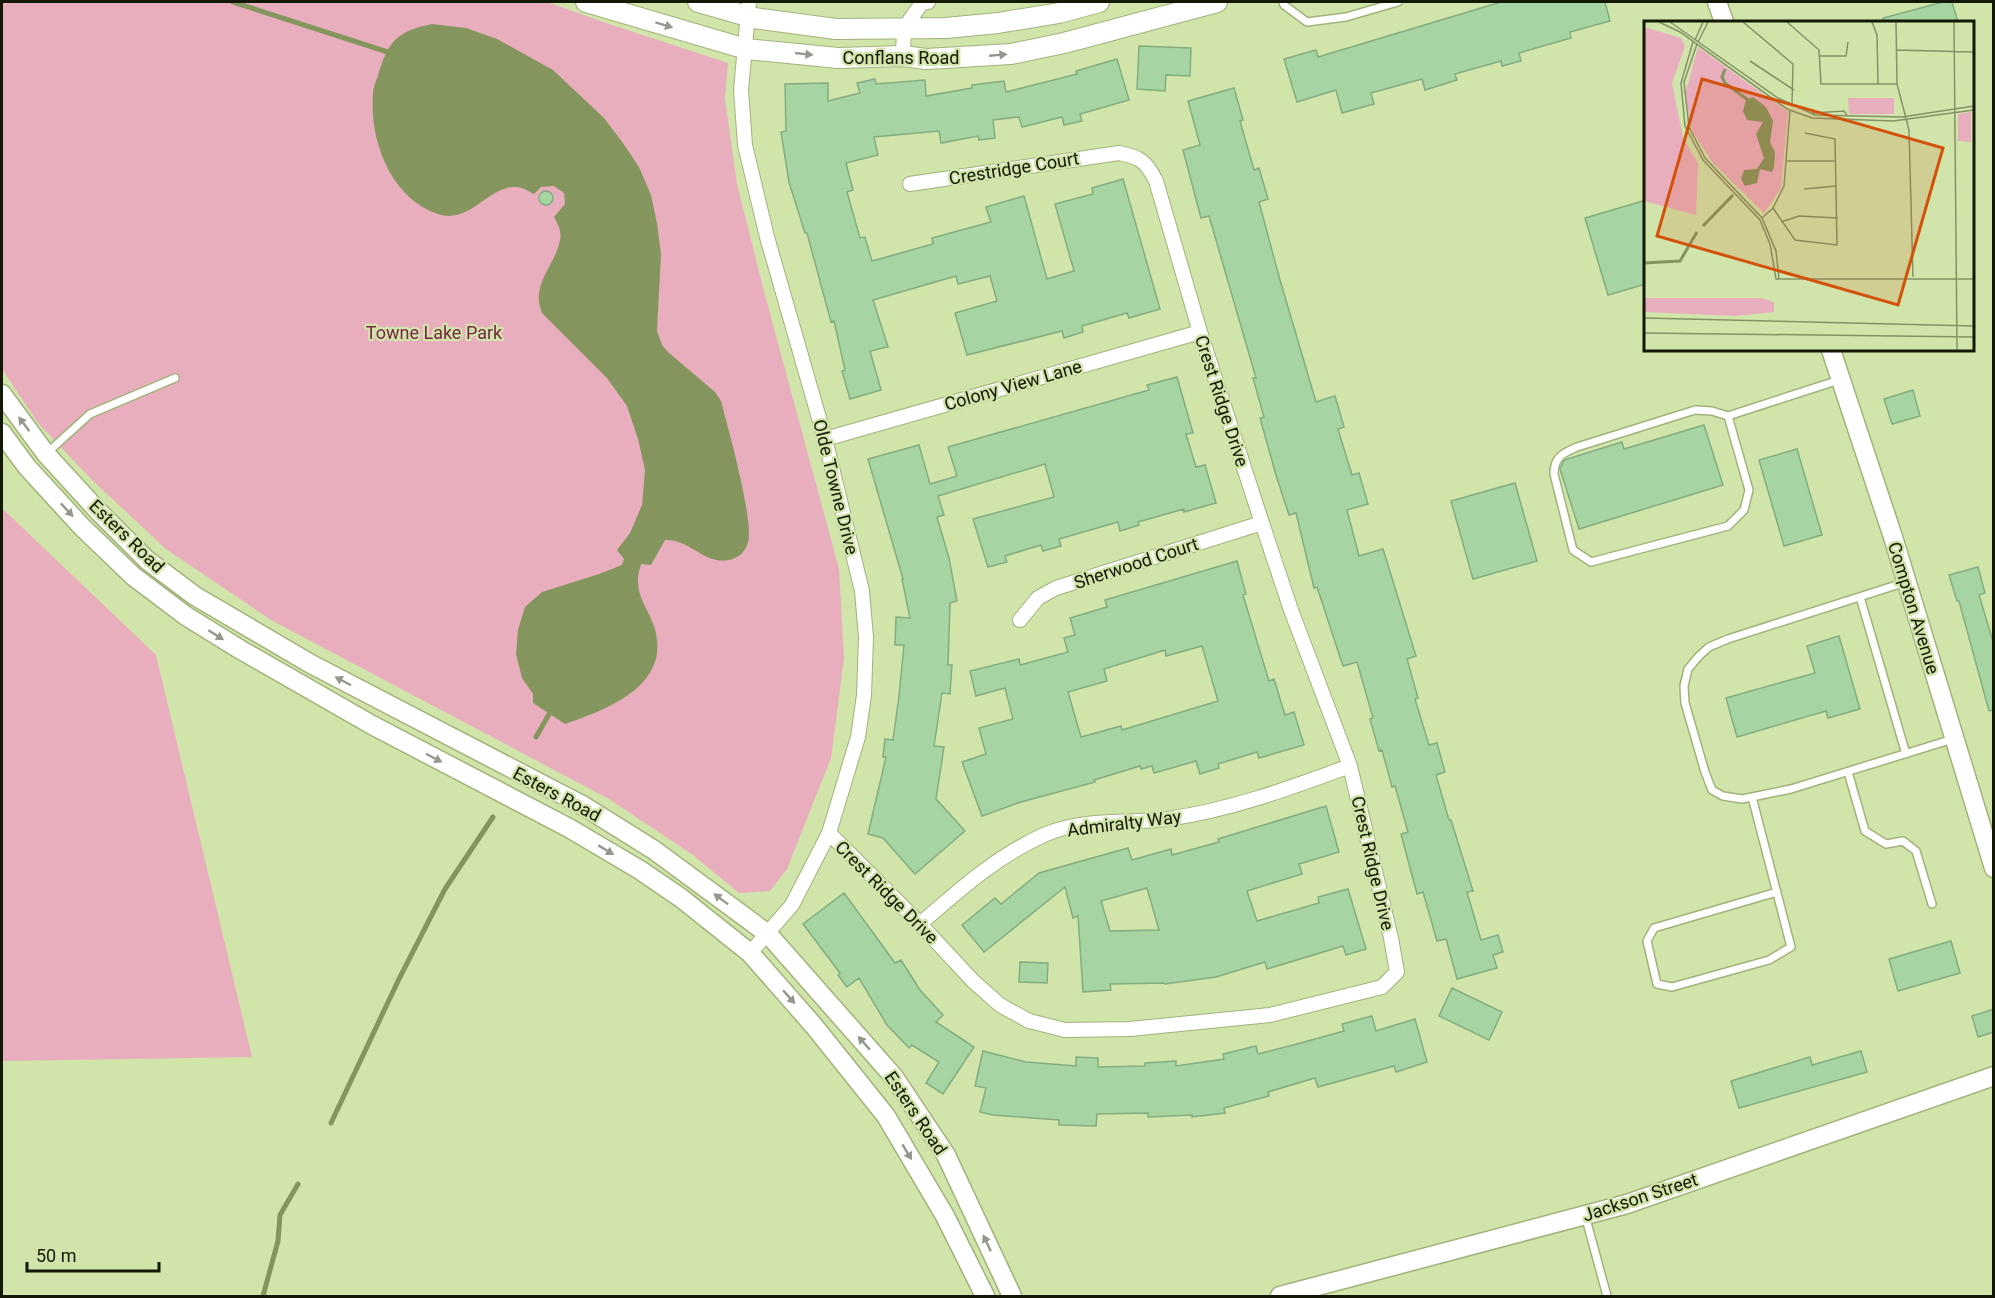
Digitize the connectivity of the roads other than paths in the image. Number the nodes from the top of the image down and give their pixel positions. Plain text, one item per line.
1 (586, 2) edge
2 (698, 2) edge
3 (927, 2) edge
4 (1099, 2) edge
5 (1217, 2) edge
6 (1283, 2) edge
7 (1398, 2) edge
8 (1717, 2) edge
9 (748, 9) edge
10 (1724, 21) edge
11 (904, 28) junction
12 (746, 49) junction
13 (903, 56) junction
14 (1119, 153) joint
15 (910, 184) dead end
16 (1200, 332) junction
17 (1832, 351) edge
18 (175, 378) dead end
19 (1841, 379) junction
20 (2, 394) edge
21 (1728, 416) junction
22 (2, 434) edge
23 (825, 439) junction
24 (46, 454) junction
25 (27, 467) junction
26 (1262, 523) junction
27 (1906, 582) junction
28 (1860, 597) junction
29 (1020, 620) dead end
30 (1954, 738) junction
31 (1906, 754) junction
32 (1350, 766) junction
33 (1848, 772) junction
34 (1752, 797) junction
35 (829, 833) junction
36 (1994, 868) edge
37 (1777, 892) junction
38 (1932, 904) dead end
39 (920, 924) junction
40 (768, 934) junction
41 (750, 953) junction
42 (1994, 1076) edge
43 (1585, 1215) junction
44 (985, 1296) edge
45 (1012, 1296) edge
46 (1280, 1296) edge
47 (1607, 1296) edge

1 -> 12 main road, Conflans Road
2 - 9 main road, Conflans Road
3 - 11 street
4 - 11 main road, Conflans Road
13 -> 5 main road, Conflans Road
6 - 7 lane
8 - 10 street
9 - 11 main road, Conflans Road
9 - 12 street, Olde Towne Drive
11 - 13 street
12 -> 13 main road, Conflans Road
12 - 23 street, Olde Towne Drive
14 - 15 street, Crestridge Court
14 - 16 street, Crest Ridge Drive
16 - 23 street, Colony View Lane
16 - 26 street, Crest Ridge Drive
17 - 19 street, Compton Avenue
18 - 24 lane
19 - 21 lane
19 - 27 street, Compton Avenue
24 -> 20 street, Esters Road
21 - 21 lane
22 - 25 street, Esters Road
23 - 35 street, Olde Towne Drive
24 - 25 street
40 -> 24 street, Esters Road
25 -> 41 street, Esters Road
26 - 29 street, Sherwood Court
26 - 32 street, Crest Ridge Drive
27 - 28 lane
27 - 30 street, Compton Avenue
28 - 31 lane
28 - 34 lane
30 - 31 lane
30 - 36 street, Compton Avenue
31 - 33 lane
32 - 39 street, Admiralty Way
32 - 39 street, Crest Ridge Drive
33 - 34 lane
33 - 38 lane
34 - 37 lane
35 - 39 street, Crest Ridge Drive
35 - 40 street, Olde Towne Drive
37 - 37 lane
40 - 41 street, Olde Towne Drive
45 -> 40 street, Esters Road
41 -> 44 street, Esters Road
42 - 43 street, Jackson Street
43 - 46 street, Jackson Street
43 - 47 lane

